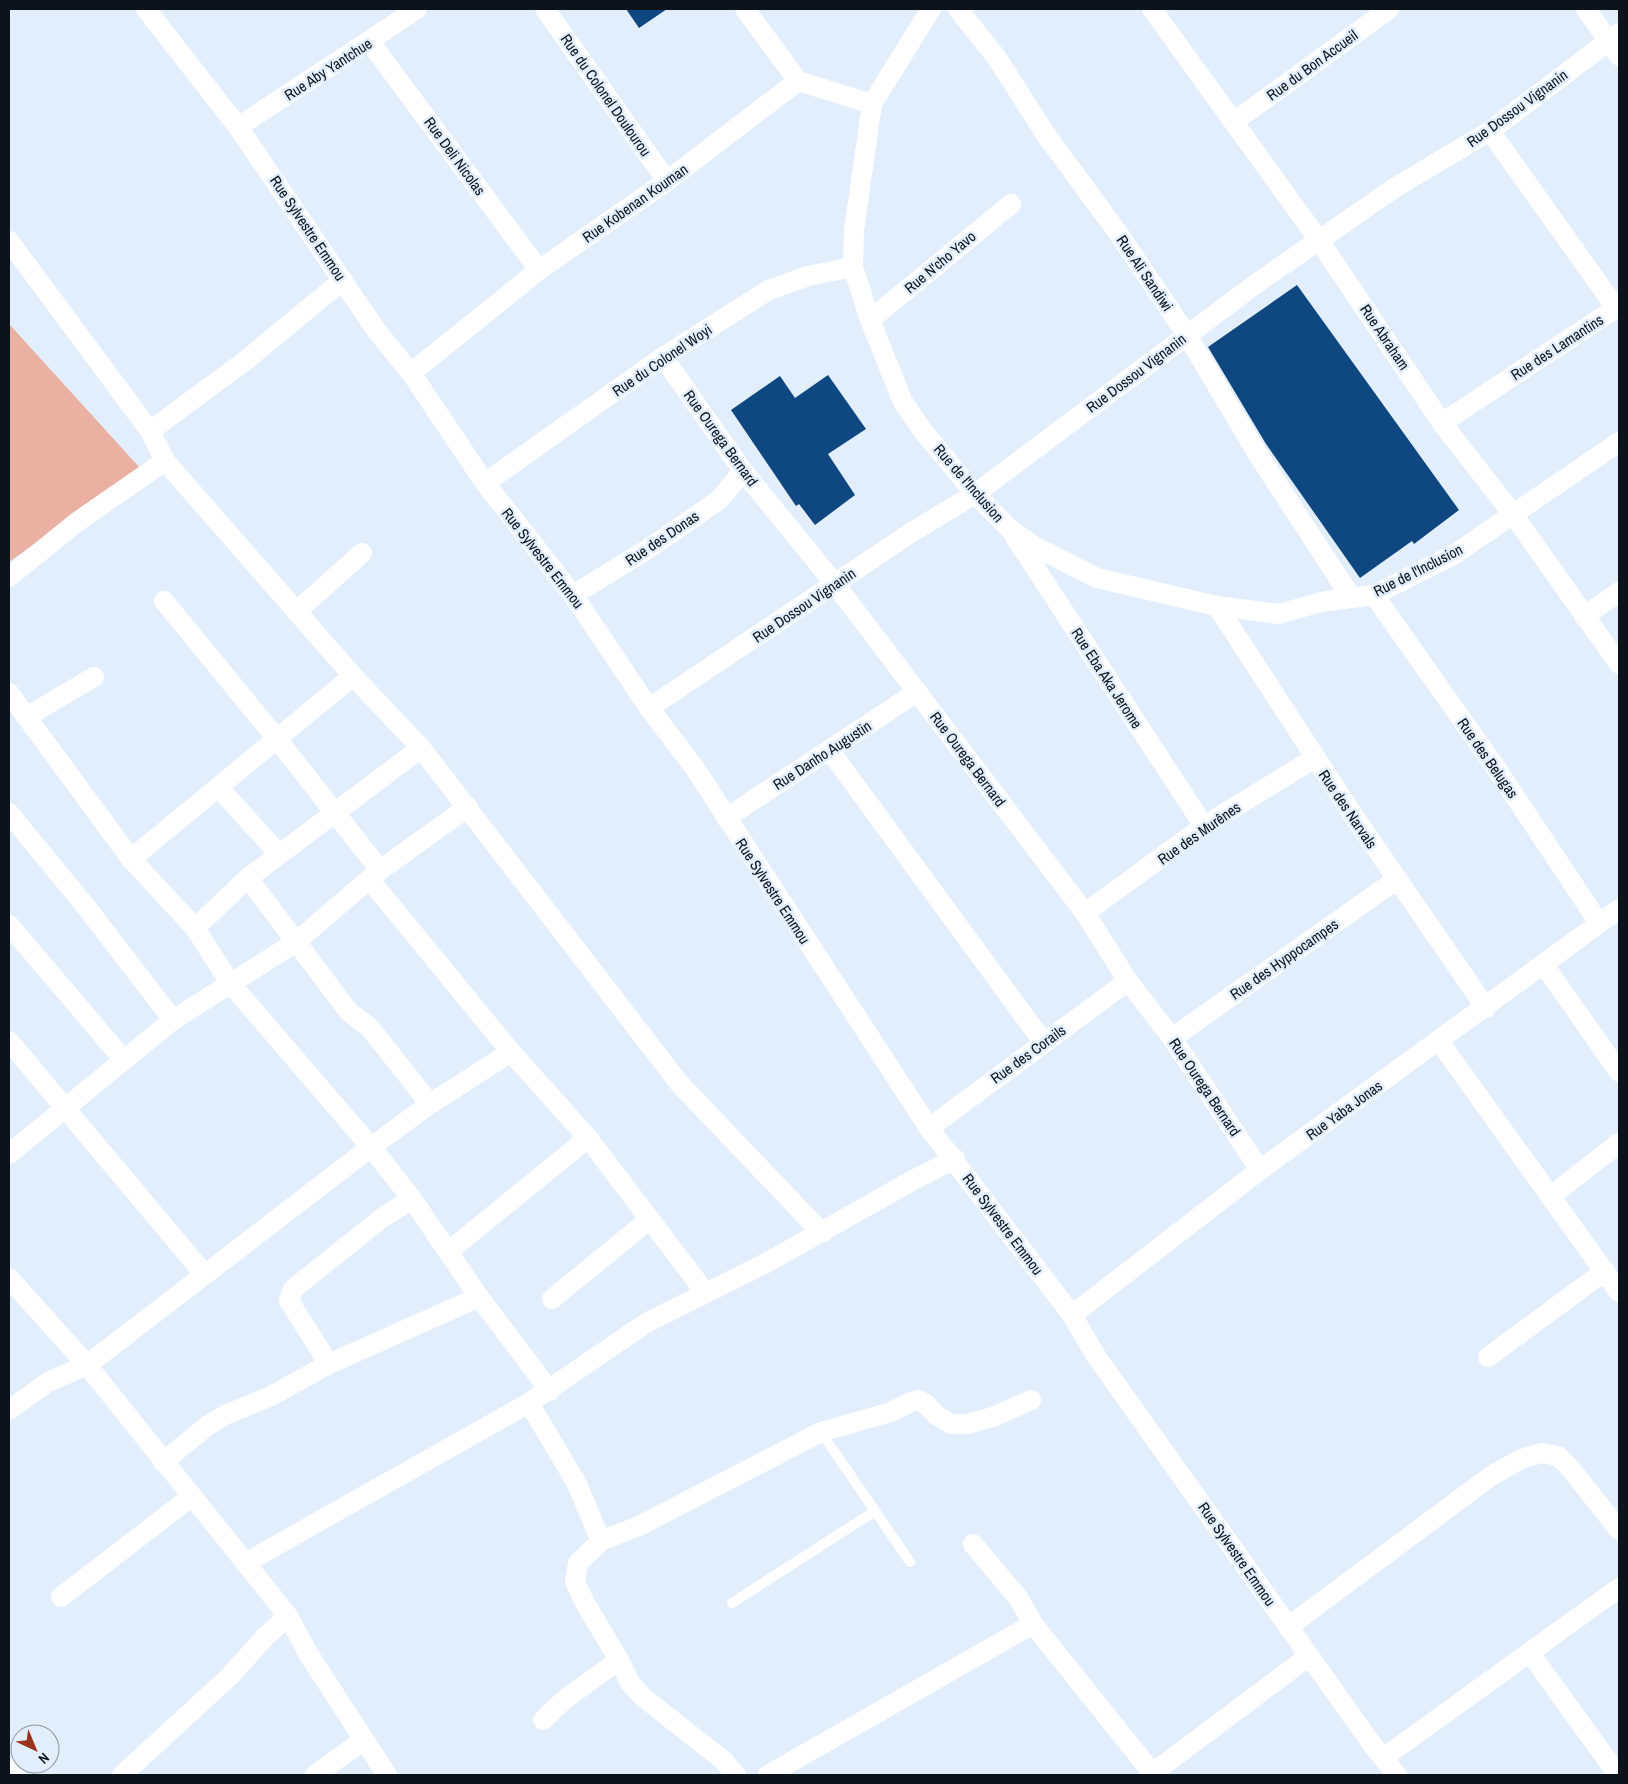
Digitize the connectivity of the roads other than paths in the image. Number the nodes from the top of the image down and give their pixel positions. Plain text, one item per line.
1 (146, 9) edge
2 (417, 9) edge
3 (545, 9) edge
4 (745, 9) edge
5 (930, 9) edge
6 (958, 9) edge
7 (1152, 9) edge
8 (1586, 9) edge
9 (1377, 12) edge
10 (370, 42) junction
11 (1616, 43) edge
12 (798, 81) junction
13 (872, 104) junction
14 (1235, 121) junction
15 (238, 127) junction
16 (1490, 131) junction
17 (667, 181) junction
18 (1011, 204) dead end
19 (1318, 239) junction
20 (9, 242) edge
21 (854, 267) junction
22 (539, 270) junction
23 (344, 280) junction
24 (870, 320) junction
25 (1187, 335) junction
26 (663, 357) junction
27 (411, 373) junction
28 (1442, 423) junction
29 (150, 431) junction
30 (1619, 442) edge
31 (165, 461) junction
32 (743, 471) junction
33 (484, 483) junction
34 (975, 494) junction
35 (1512, 513) junction
36 (1010, 529) junction
37 (362, 553) dead end
38 (9, 577) edge
39 (835, 584) junction
40 (1619, 592) edge
41 (573, 595) junction
42 (1374, 595) junction
43 (1350, 597) junction
44 (164, 601) dead end
45 (1217, 606) junction
46 (296, 612) junction
47 (1584, 616) junction
48 (1619, 664) edge
49 (353, 676) junction
50 (94, 677) dead end
51 (917, 692) junction
52 (9, 693) edge
53 (649, 708) junction
54 (26, 717) junction
55 (277, 739) junction
56 (421, 748) junction
57 (830, 751) junction
58 (1315, 758) junction
59 (219, 788) junction
60 (468, 807) junction
61 (9, 813) edge
62 (335, 815) junction
63 (726, 818) junction
64 (1204, 826) junction
65 (280, 854) junction
66 (131, 860) junction
67 (375, 875) junction
68 (248, 878) junction
69 (1396, 880) junction
70 (1619, 909) edge
71 (1086, 913) junction
72 (1599, 923) junction
73 (9, 925) edge
74 (195, 928) junction
75 (296, 942) junction
76 (1544, 965) junction
77 (1128, 981) junction
78 (230, 983) junction
79 (1486, 1008) junction
80 (173, 1020) junction
81 (1172, 1038) junction
82 (9, 1041) edge
83 (1439, 1041) junction
84 (1044, 1043) junction
85 (512, 1052) junction
86 (123, 1060) junction
87 (1619, 1072) edge
88 (430, 1104) junction
89 (66, 1108) junction
90 (928, 1128) junction
91 (588, 1138) junction
92 (1619, 1144) edge
93 (371, 1146) junction
94 (9, 1154) edge
95 (955, 1160) junction
96 (1260, 1170) junction
97 (1551, 1196) junction
98 (412, 1199) junction
99 (650, 1219) junction
100 (822, 1233) junction
101 (449, 1251) junction
102 (1605, 1271) junction
103 (204, 1274) junction
104 (11, 1285) edge
105 (705, 1292) junction
106 (1619, 1292) edge
107 (479, 1298) junction
108 (552, 1299) dead end
109 (1072, 1315) junction
110 (1488, 1357) dead end
111 (329, 1364) junction
112 (87, 1365) junction
113 (550, 1391) junction
114 (1031, 1400) dead end
115 (529, 1403) junction
116 (9, 1410) edge
117 (821, 1432) junction
118 (163, 1462) junction
119 (191, 1497) junction
120 (876, 1512) junction
121 (1619, 1530) edge
122 (601, 1541) junction
123 (973, 1544) dead end
124 (910, 1562) dead end
125 (245, 1563) junction
126 (1619, 1588) edge
127 (61, 1597) dead end
128 (732, 1603) dead end
129 (288, 1616) junction
130 (1033, 1624) junction
131 (1288, 1626) junction
132 (1530, 1653) junction
133 (1309, 1656) junction
134 (619, 1660) junction
135 (543, 1720) dead end
136 (364, 1740) junction
137 (1383, 1758) junction
138 (122, 1775) edge
139 (315, 1775) edge
140 (387, 1775) edge
141 (736, 1775) edge
142 (768, 1775) edge
143 (1152, 1775) edge
144 (1397, 1775) edge
145 (1618, 1775) edge

1 - 15 street, Rue Sylvestre Emmou
2 - 10 street, Rue Aby Yantchue
3 - 17 street, Rue du Colonel Doulourou
4 - 12 street
5 - 13 street, Rue de l'Inclusion
6 - 25 street, Rue Ali Sandiwi
7 - 14 street, Rue Abraham
8 - 11 street
9 - 14 street, Rue du Bon Accueil
10 - 15 street, Rue Aby Yantchue
10 - 22 street, Rue Deli Nicolas
11 - 16 street, Rue Dossou Vignanin
12 - 13 street
12 - 17 street, Rue Kobenan Kouman
13 - 21 street, Rue de l'Inclusion
14 - 19 street, Rue Abraham
15 - 23 street, Rue Sylvestre Emmou
16 - 19 street, Rue Dossou Vignanin
16 - 28 street, Rue des Lamantins
17 - 22 street, Rue Kobenan Kouman
18 - 24 street, Rue N'cho Yavo
19 - 25 street, Rue Dossou Vignanin
19 - 28 street, Rue Abraham
20 - 29 street
21 - 24 street, Rue de l'Inclusion
21 - 26 street, Rue du Colonel Woyi
22 - 27 street, Rue Kobenan Kouman
23 - 27 street, Rue Sylvestre Emmou
23 - 29 street
24 - 34 street, Rue de l'Inclusion
25 - 34 street, Rue Dossou Vignanin
25 - 43 street, Rue Ali Sandiwi
26 - 32 street, Rue Ourega Bernard
26 - 33 street, Rue du Colonel Woyi
27 - 33 street, Rue Sylvestre Emmou
28 - 35 street, Rue Abraham
29 - 31 street
30 - 35 street, Rue de l'Inclusion
31 - 38 street
31 - 46 street
32 - 39 street, Rue Ourega Bernard
32 - 41 street, Rue des Donas
33 - 41 street, Rue Sylvestre Emmou
34 - 36 street, Rue de l'Inclusion
34 - 39 street, Rue Dossou Vignanin
35 - 42 street, Rue de l'Inclusion
35 - 47 street, Rue Abraham
36 - 45 street, Rue de l'Inclusion
36 - 64 street, Rue Eba Aka Jerome
37 - 46 street
39 - 51 street, Rue Ourega Bernard
39 - 53 street, Rue Dossou Vignanin
40 - 47 street
41 - 53 street, Rue Sylvestre Emmou
42 - 43 street, Rue de l'Inclusion
42 - 72 street, Rue des Belugas
43 - 45 street, Rue de l'Inclusion
44 - 55 street
45 - 58 street, Rue des Narvals
46 - 49 street
47 - 48 street, Rue Abraham
49 - 55 street
49 - 56 street
50 - 54 street
51 - 57 street, Rue Danho Augustin
51 - 71 street, Rue Ourega Bernard
52 - 54 street
53 - 63 street, Rue Sylvestre Emmou
54 - 66 street
55 - 59 street
55 - 62 street
56 - 60 street
56 - 62 street
57 - 63 street, Rue Danho Augustin
57 - 84 street
58 - 64 street, Rue des Murênes
58 - 69 street, Rue des Narvals
59 - 65 street
59 - 66 street
60 - 67 street
60 - 100 street
61 - 80 street
62 - 65 street
62 - 67 street
63 - 90 street, Rue Sylvestre Emmou
64 - 71 street, Rue des Murênes
65 - 68 street
66 - 74 street
67 - 75 street
67 - 85 street
68 - 74 street
68 - 75 street
69 - 79 street, Rue des Narvals
69 - 81 street, Rue des Hyppocampes
70 - 72 street, Rue Yaba Jonas
71 - 77 street, Rue Ourega Bernard
72 - 76 street, Rue Yaba Jonas
73 - 86 street
74 - 78 street
75 - 78 street
75 - 88 street
76 - 79 street, Rue Yaba Jonas
76 - 87 street
77 - 81 street, Rue Ourega Bernard
77 - 84 street, Rue des Corails
78 - 80 street
78 - 93 street
79 - 83 street, Rue Yaba Jonas
80 - 86 street
81 - 96 street, Rue Ourega Bernard
82 - 89 street
83 - 96 street, Rue Yaba Jonas
83 - 97 street
84 - 90 street, Rue des Corails
85 - 88 street
85 - 91 street
86 - 89 street
88 - 93 street
89 - 94 street
89 - 103 street
90 - 95 street, Rue Sylvestre Emmou
91 - 99 street
91 - 101 street
92 - 97 street
93 - 98 street
93 - 103 street
95 - 100 street
95 - 109 street, Rue Sylvestre Emmou
96 - 109 street, Rue Yaba Jonas
97 - 102 street
98 - 101 street
98 - 111 street
99 - 105 street
99 - 108 street
100 - 105 street
101 - 107 street
102 - 106 street
102 - 110 street
103 - 112 street
104 - 112 street
105 - 113 street
107 - 111 street
107 - 113 street
109 - 131 street, Rue Sylvestre Emmou
111 - 118 street
112 - 116 street
112 - 118 street
113 - 115 street
114 - 117 street
115 - 122 street
115 - 125 street
117 - 120 lane
117 - 122 street
118 - 119 street
119 - 125 street
119 - 127 street
120 - 124 lane
120 - 128 lane
121 - 131 street
122 - 134 street
123 - 130 street
125 - 129 street
126 - 132 street
129 - 136 street
129 - 138 street
130 - 142 street
130 - 143 street
131 - 133 street, Rue Sylvestre Emmou
132 - 137 street
132 - 145 street
133 - 137 street, Rue Sylvestre Emmou
133 - 143 street
134 - 135 street
134 - 141 street
136 - 139 street
136 - 140 street
137 - 144 street, Rue Sylvestre Emmou

